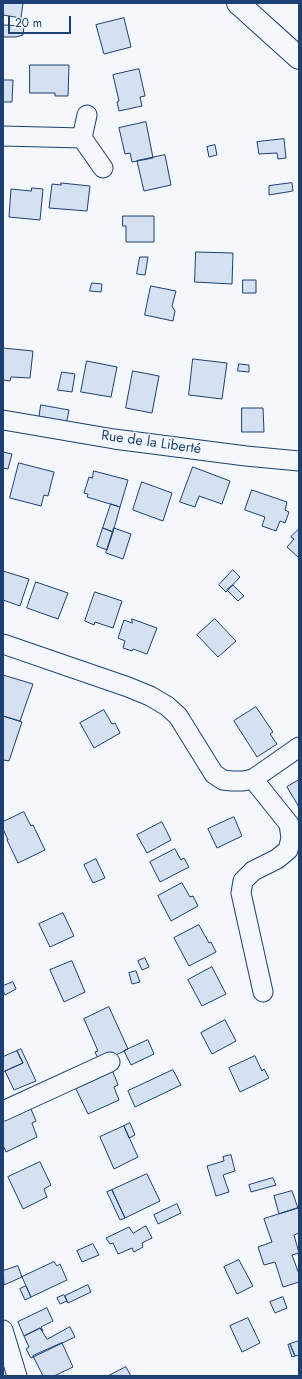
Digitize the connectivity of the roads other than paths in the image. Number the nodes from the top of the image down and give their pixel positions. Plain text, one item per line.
1 (238, 3) edge
2 (299, 58) edge
3 (87, 115) dead end
4 (3, 136) edge
5 (82, 138) junction
6 (103, 168) dead end
7 (3, 420) edge
8 (299, 461) edge
9 (3, 644) edge
10 (299, 747) edge
11 (253, 779) junction
12 (263, 992) dead end
13 (110, 1062) dead end
14 (3, 1111) edge
15 (3, 1330) edge
16 (17, 1376) edge

1 - 2 street
3 - 5 street
4 - 5 street
5 - 6 street
7 - 8 street, Rue de la Liberté
9 - 11 street
10 - 11 street
11 - 12 street
13 - 14 street
15 - 16 street

